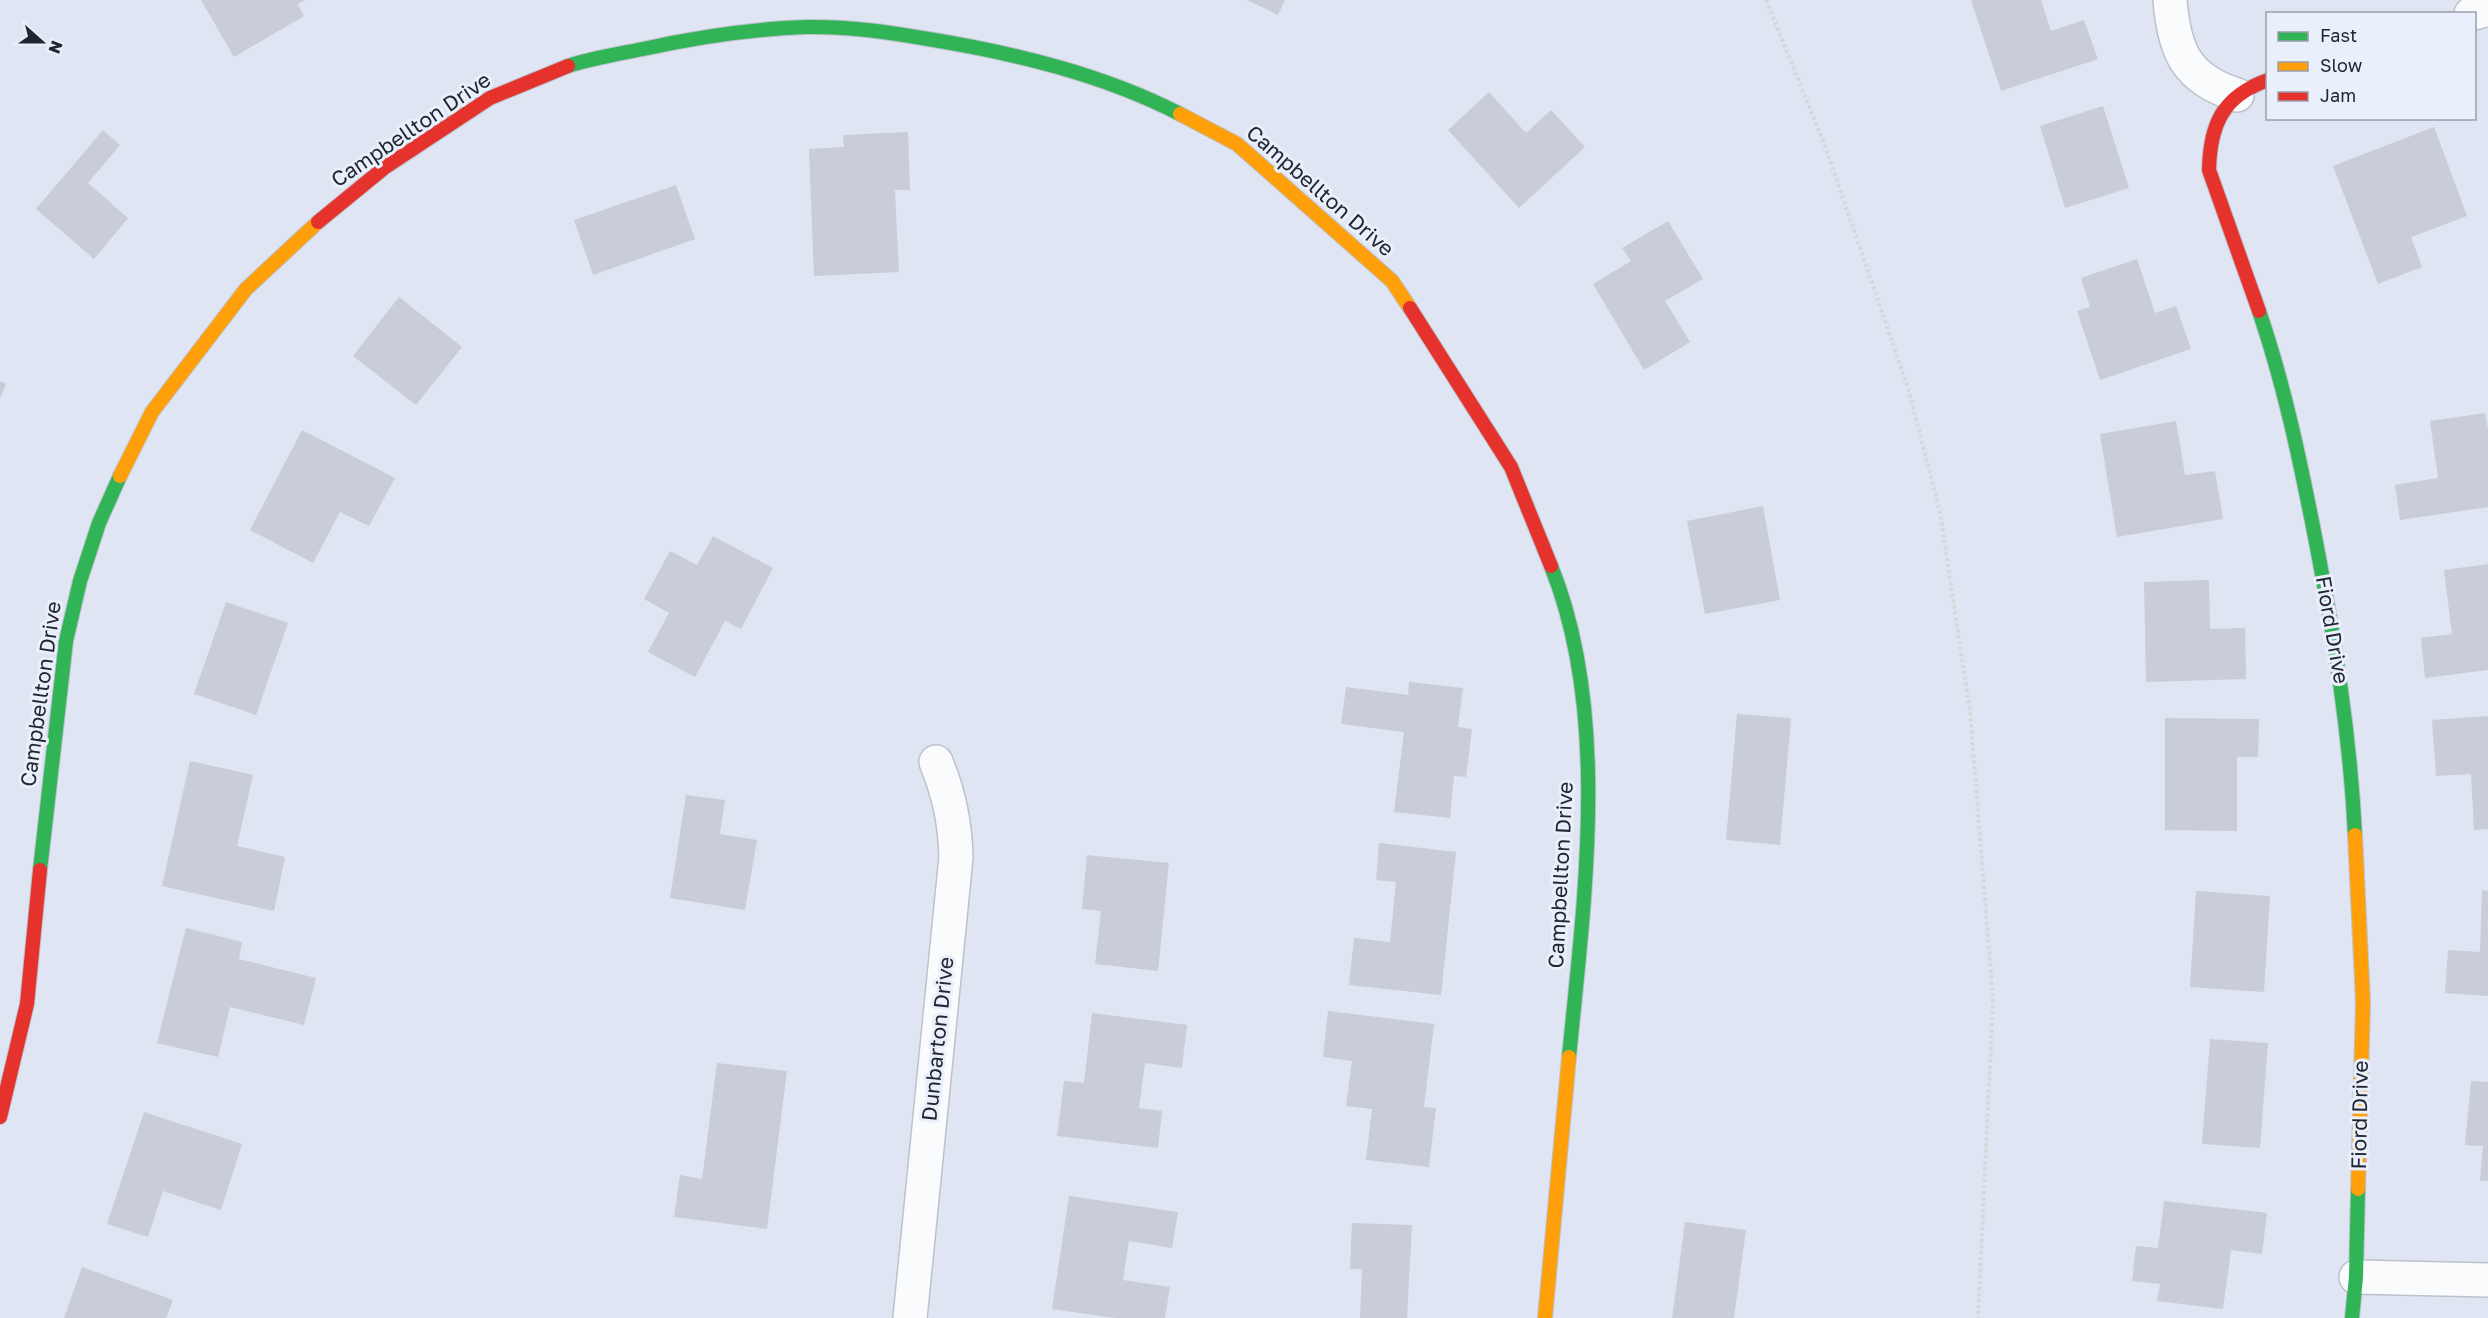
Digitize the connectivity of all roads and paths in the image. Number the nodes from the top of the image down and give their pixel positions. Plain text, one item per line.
1 (1766, 0) edge
2 (2170, 0) edge
3 (2266, 80) edge
4 (2237, 95) junction
5 (936, 762) dead end
6 (0, 1118) edge
7 (2356, 1277) junction
8 (2488, 1280) edge
9 (910, 1318) edge
10 (1545, 1318) edge
11 (1978, 1318) edge
12 (2352, 1318) edge

1 - 11 path
2 - 4 street
3 - 4 street
4 - 7 street, Fiord Drive
5 - 9 street, Dunbarton Drive
6 - 10 street, Campbellton Drive
7 - 8 street
7 - 12 street, Fiord Drive

